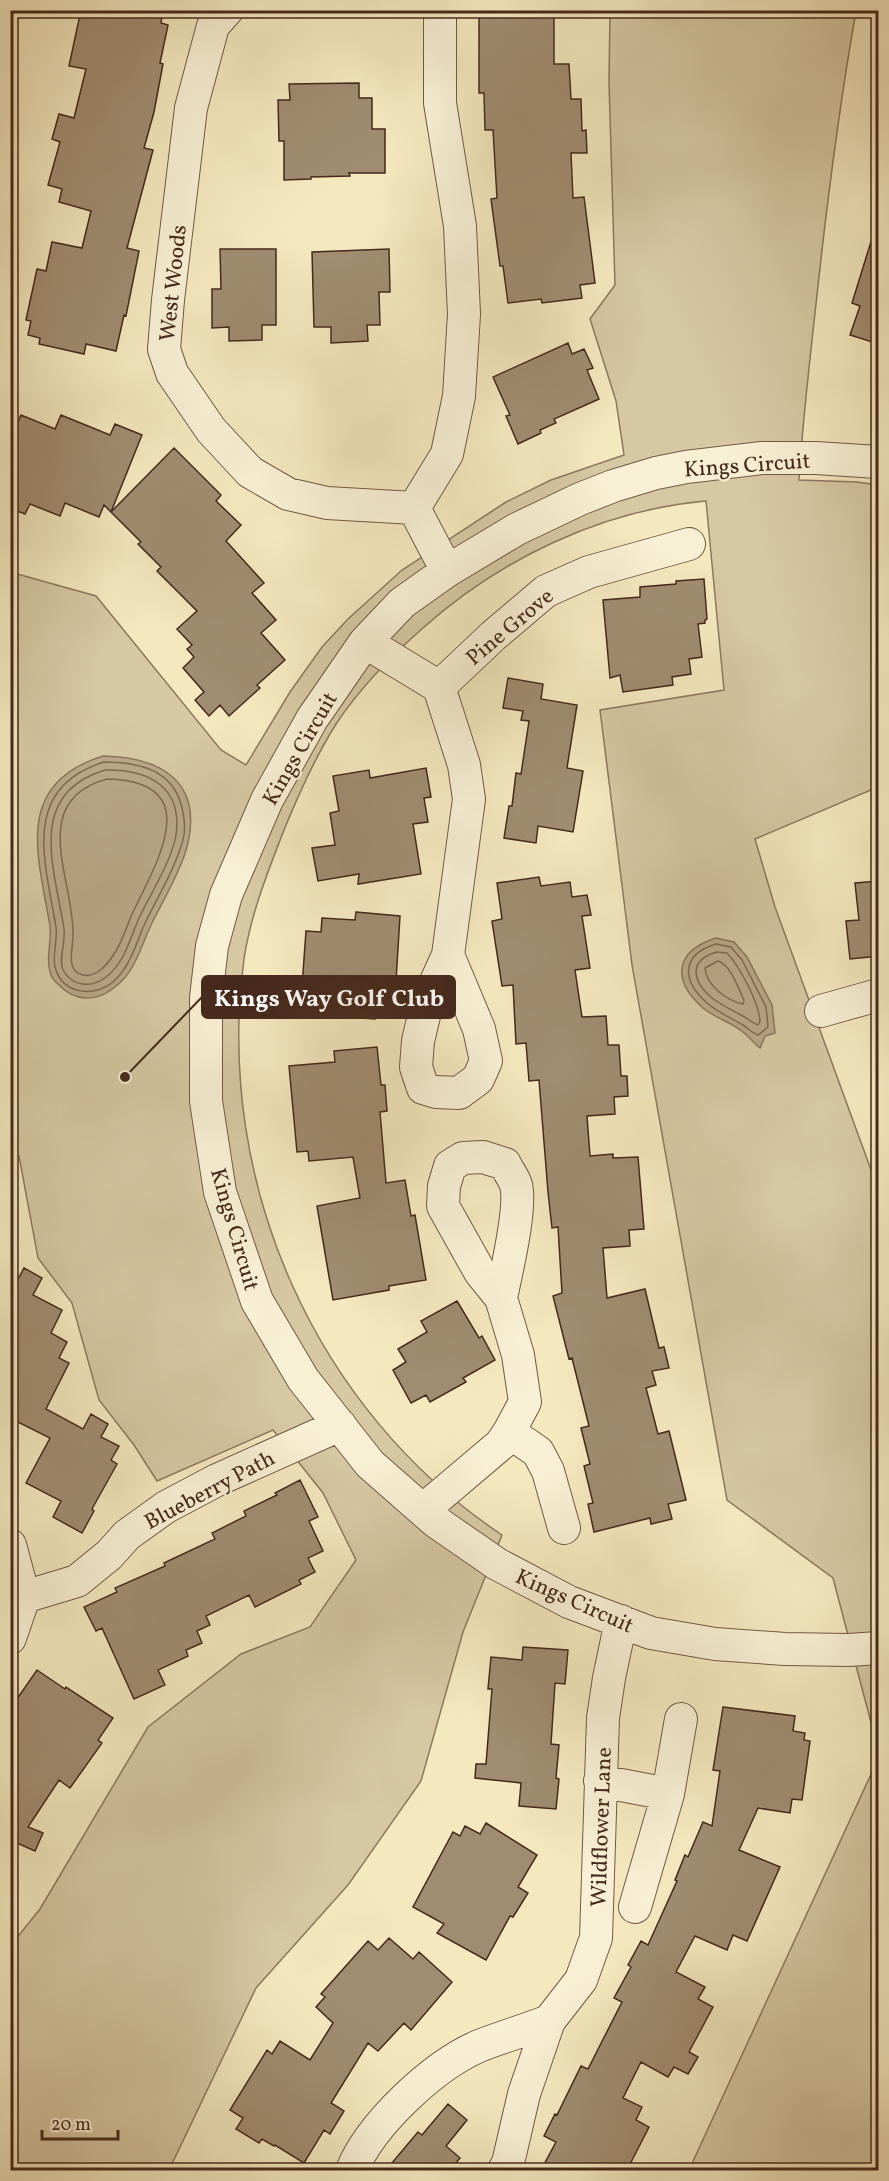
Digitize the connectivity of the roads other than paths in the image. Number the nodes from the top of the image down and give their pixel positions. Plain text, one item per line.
1 (227, 10) edge
2 (441, 10) edge
3 (879, 462) edge
4 (414, 508) junction
5 (689, 544) dead end
6 (447, 571) junction
7 (365, 642) junction
8 (439, 687) junction
9 (448, 955) dead end
10 (879, 995) edge
11 (821, 1011) dead end
12 (501, 1298) dead end
13 (340, 1425) junction
14 (509, 1432) junction
15 (423, 1510) junction
16 (564, 1528) dead end
17 (10, 1545) edge
18 (24, 1597) junction
19 (621, 1622) junction
20 (10, 1638) edge
21 (879, 1648) edge
22 (681, 1719) dead end
23 (600, 1781) junction
24 (668, 1794) junction
25 (635, 1906) dead end
26 (549, 2021) junction
27 (352, 2170) edge
28 (504, 2170) edge

1 - 4 street, West Woods
2 - 4 street
3 - 6 street, Kings Circuit
4 - 6 street
5 - 8 street, Pine Grove
6 - 7 street, Kings Circuit
7 - 8 street
7 - 13 street, Kings Circuit
8 - 9 street
10 - 11 street
12 - 14 street
13 - 15 street, Kings Circuit
13 - 18 street, Blueberry Path
14 - 15 street
14 - 16 street
15 - 19 street, Kings Circuit
17 - 18 street
18 - 20 street
19 - 21 street, Kings Circuit
19 - 23 street, Wildflower Lane
22 - 24 street
23 - 24 street
23 - 26 street, Wildflower Lane
24 - 25 street
26 - 27 street
26 - 28 street, Wildflower Lane

